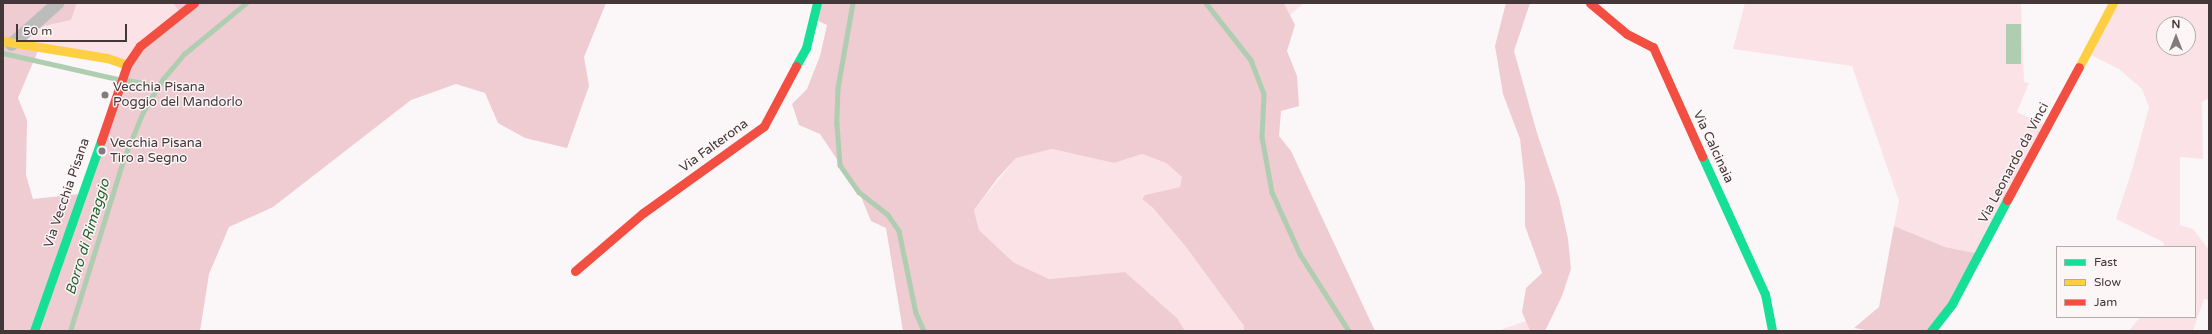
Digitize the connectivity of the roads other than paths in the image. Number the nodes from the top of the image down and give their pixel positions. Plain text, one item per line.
1 (57, 3) edge
2 (194, 3) edge
3 (817, 3) edge
4 (1590, 3) edge
5 (2113, 3) edge
6 (7, 43) edge
7 (127, 65) junction
8 (575, 271) dead end
9 (34, 331) edge
10 (1772, 331) edge
11 (1931, 331) edge

1 - 6 street
2 - 7 street, Via Vecchia Pisana
3 - 8 street, Via Falterona
4 - 10 street, Via Calcinaia
5 - 11 street, Via Leonardo da Vinci
6 - 7 street
7 - 9 street, Via Vecchia Pisana

